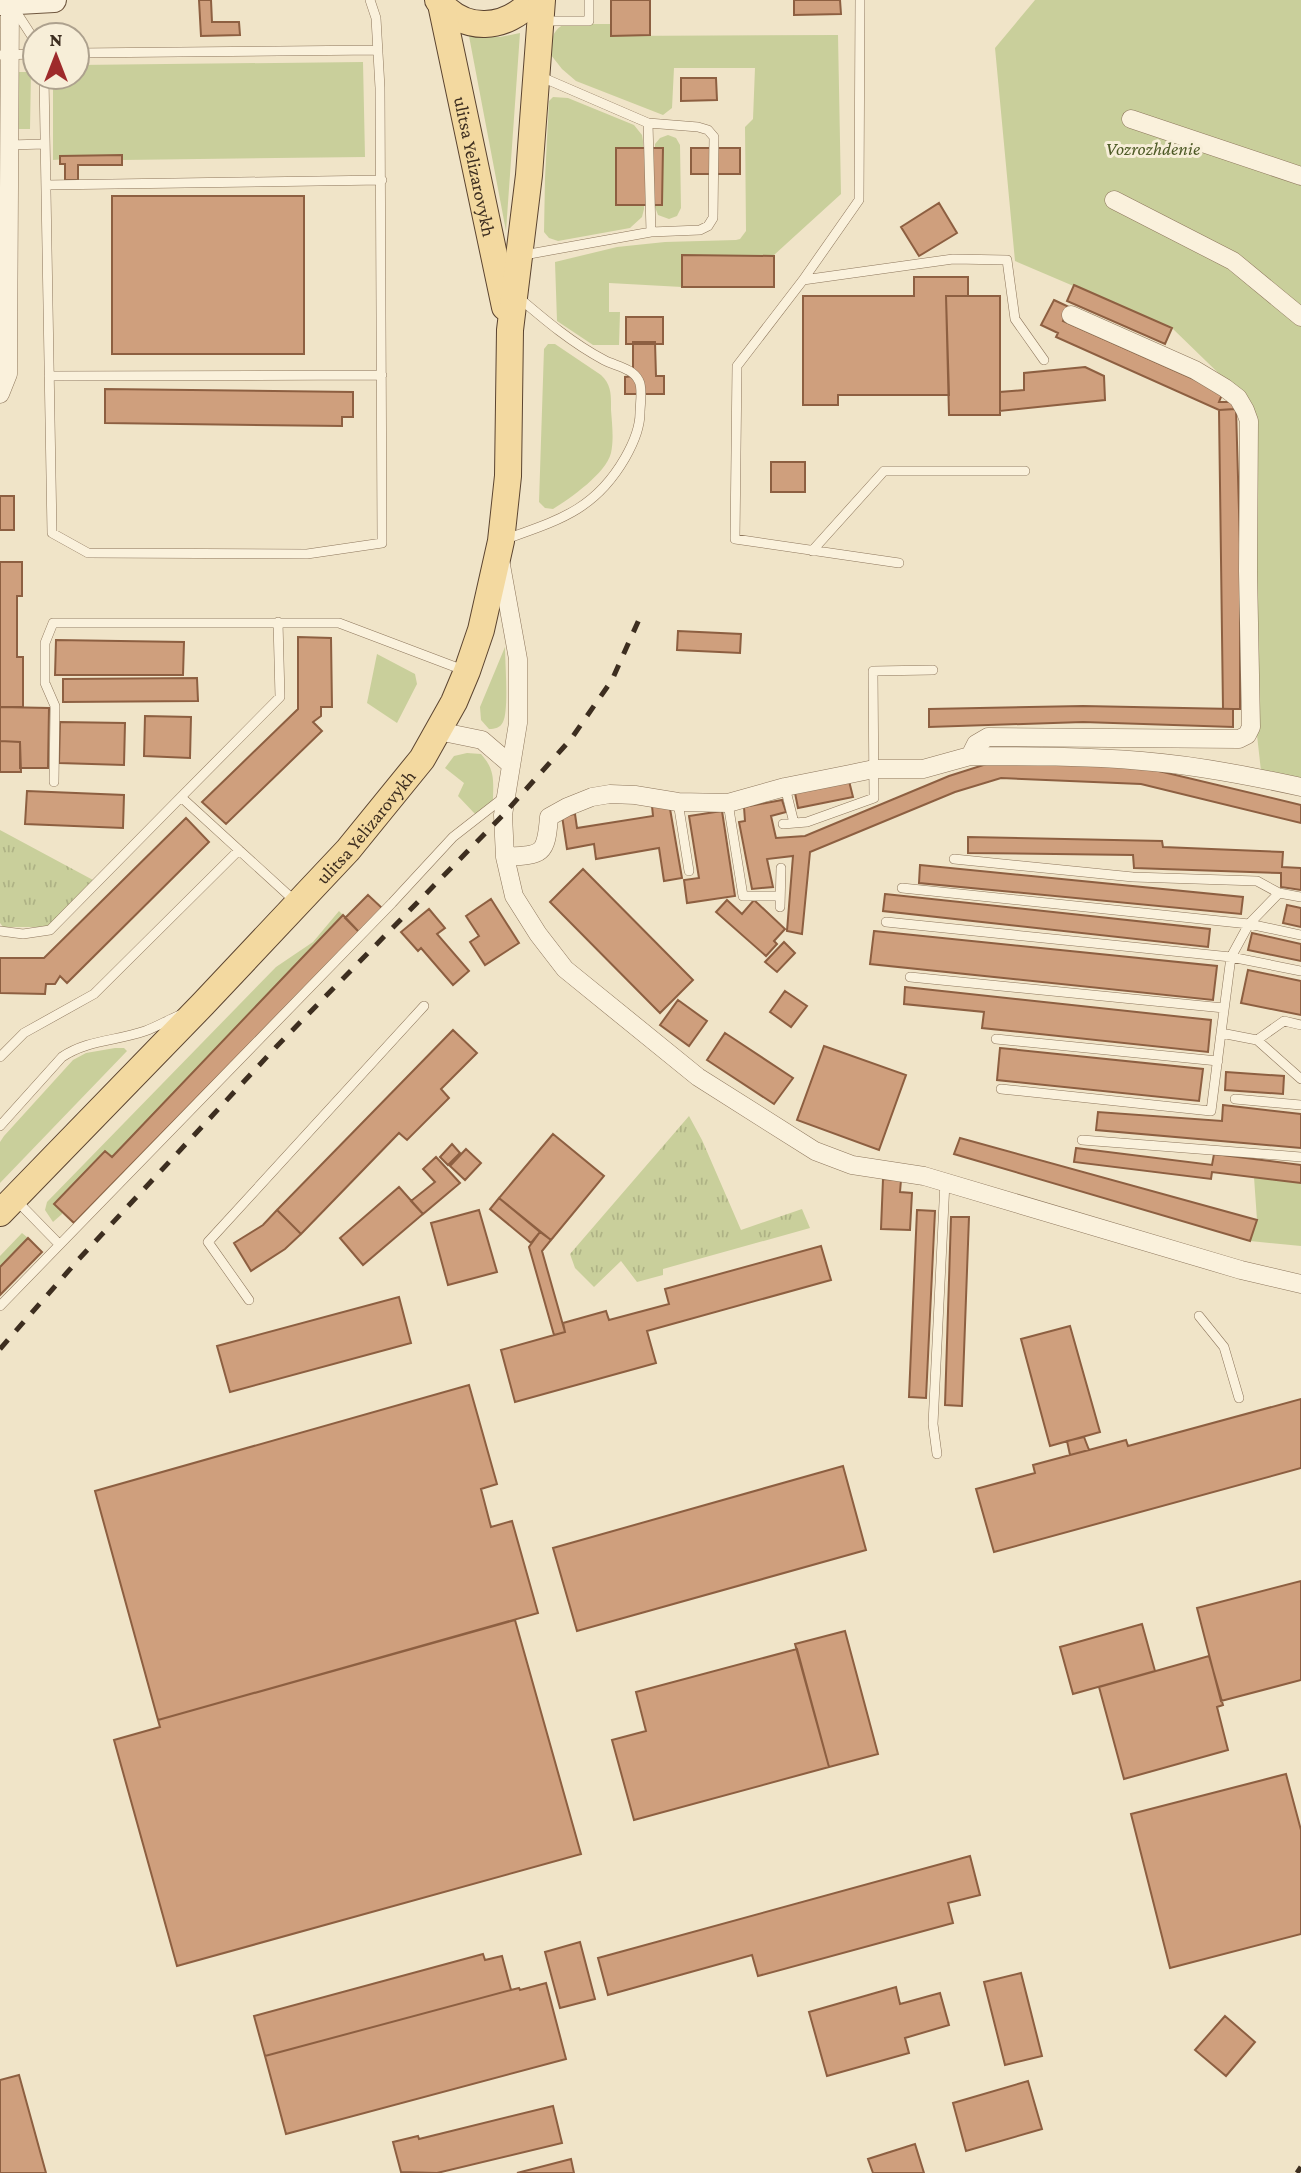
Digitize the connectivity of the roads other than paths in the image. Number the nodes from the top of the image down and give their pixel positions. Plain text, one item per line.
1 (54, 0) edge
2 (370, 0) edge
3 (589, 0) edge
4 (860, 0) edge
5 (5, 2) edge
6 (439, 2) edge
7 (539, 7) edge
8 (21, 23) edge
9 (378, 50) junction
10 (91, 54) edge
11 (5, 55) edge
12 (537, 75) junction
13 (44, 91) edge
14 (1131, 119) dead end
15 (648, 123) junction
16 (45, 144) junction
17 (9, 145) junction
18 (5, 175) edge
19 (1301, 176) edge
20 (382, 180) junction
21 (46, 185) junction
22 (1114, 200) dead end
23 (651, 232) junction
24 (519, 256) junction
25 (803, 280) junction
26 (514, 294) junction
27 (1071, 315) dead end
28 (1301, 317) edge
29 (510, 330) junction
30 (1044, 360) dead end
31 (382, 374) junction
32 (49, 376) junction
33 (0, 394) edge
34 (1024, 471) dead end
35 (500, 548) junction
36 (812, 551) junction
37 (899, 563) dead end
38 (278, 622) junction
39 (933, 670) dead end
40 (467, 671) junction
41 (438, 731) junction
42 (970, 757) junction
43 (510, 764) junction
44 (874, 769) junction
45 (54, 782) dead end
46 (785, 787) junction
47 (1301, 787) edge
48 (181, 797) junction
49 (504, 797) junction
50 (677, 802) junction
51 (728, 803) junction
52 (794, 823) junction
53 (783, 824) dead end
54 (239, 850) junction
55 (505, 857) junction
56 (954, 859) dead end
57 (781, 868) dead end
58 (689, 871) dead end
59 (901, 888) dead end
60 (1279, 892) junction
61 (1301, 897) edge
62 (298, 904) junction
63 (886, 922) dead end
64 (1249, 924) junction
65 (0, 931) edge
66 (1301, 935) edge
67 (1231, 957) junction
68 (1301, 971) edge
69 (910, 977) dead end
70 (203, 1004) junction
71 (424, 1006) dead end
72 (1224, 1008) junction
73 (1301, 1025) edge
74 (1221, 1033) junction
75 (996, 1039) dead end
76 (1257, 1040) junction
77 (0, 1057) edge
78 (1218, 1062) junction
79 (1301, 1079) edge
80 (1001, 1089) dead end
81 (1235, 1099) dead end
82 (1301, 1105) edge
83 (0, 1126) edge
84 (1082, 1140) dead end
85 (1301, 1157) edge
86 (945, 1182) junction
87 (7, 1205) edge
88 (59, 1244) junction
89 (1301, 1284) edge
90 (249, 1300) dead end
91 (0, 1306) edge
92 (1199, 1316) dead end
93 (1239, 1398) dead end
94 (937, 1454) dead end

1 - 5 main road
2 - 9 lane
3 - 7 lane
4 - 25 lane
5 - 8 lane
5 - 11 street
6 - 7 main road
6 - 29 main road, ulitsa Yelizarovykh
7 - 12 main road, ulitsa Yelizarovykh
9 - 10 lane
9 - 20 lane
11 - 17 street
12 - 15 lane
12 - 24 main road, ulitsa Yelizarovykh
13 - 16 lane
14 - 19 street
15 - 23 lane
15 - 23 lane
16 - 17 lane
16 - 21 lane
17 - 18 street
18 - 33 street
20 - 21 lane
20 - 31 lane
21 - 32 lane
22 - 28 street
23 - 24 lane
24 - 26 main road, ulitsa Yelizarovykh
25 - 30 lane
25 - 36 lane
26 - 29 main road, ulitsa Yelizarovykh
26 - 35 lane
27 - 42 street
29 - 35 main road, ulitsa Yelizarovykh
31 - 32 lane
31 - 32 lane
34 - 36 lane
35 - 40 main road, ulitsa Yelizarovykh
35 - 43 street
36 - 37 lane
38 - 40 lane
38 - 45 lane
38 - 48 lane
39 - 44 lane
40 - 41 main road, ulitsa Yelizarovykh
41 - 43 street
41 - 62 main road, ulitsa Yelizarovykh
42 - 44 street
42 - 47 street
43 - 49 street
44 - 46 street
44 - 52 lane
46 - 51 street
46 - 52 lane
48 - 54 lane
48 - 65 lane
49 - 55 street
49 - 88 lane
50 - 51 street
50 - 55 street
50 - 58 lane
51 - 57 lane
52 - 53 lane
54 - 62 lane
54 - 77 lane
55 - 86 street
56 - 60 lane
59 - 64 lane
60 - 61 lane
60 - 64 lane
62 - 70 main road, ulitsa Yelizarovykh
63 - 67 lane
64 - 66 lane
64 - 67 lane
67 - 68 lane
67 - 72 lane
69 - 72 lane
70 - 83 lane
70 - 87 main road, ulitsa Yelizarovykh
71 - 90 lane
72 - 74 lane
73 - 76 lane
74 - 76 lane
74 - 78 lane
75 - 78 lane
76 - 79 lane
78 - 80 lane
81 - 82 lane
84 - 85 lane
86 - 89 street
86 - 94 lane
87 - 88 lane
88 - 91 lane
92 - 93 lane

